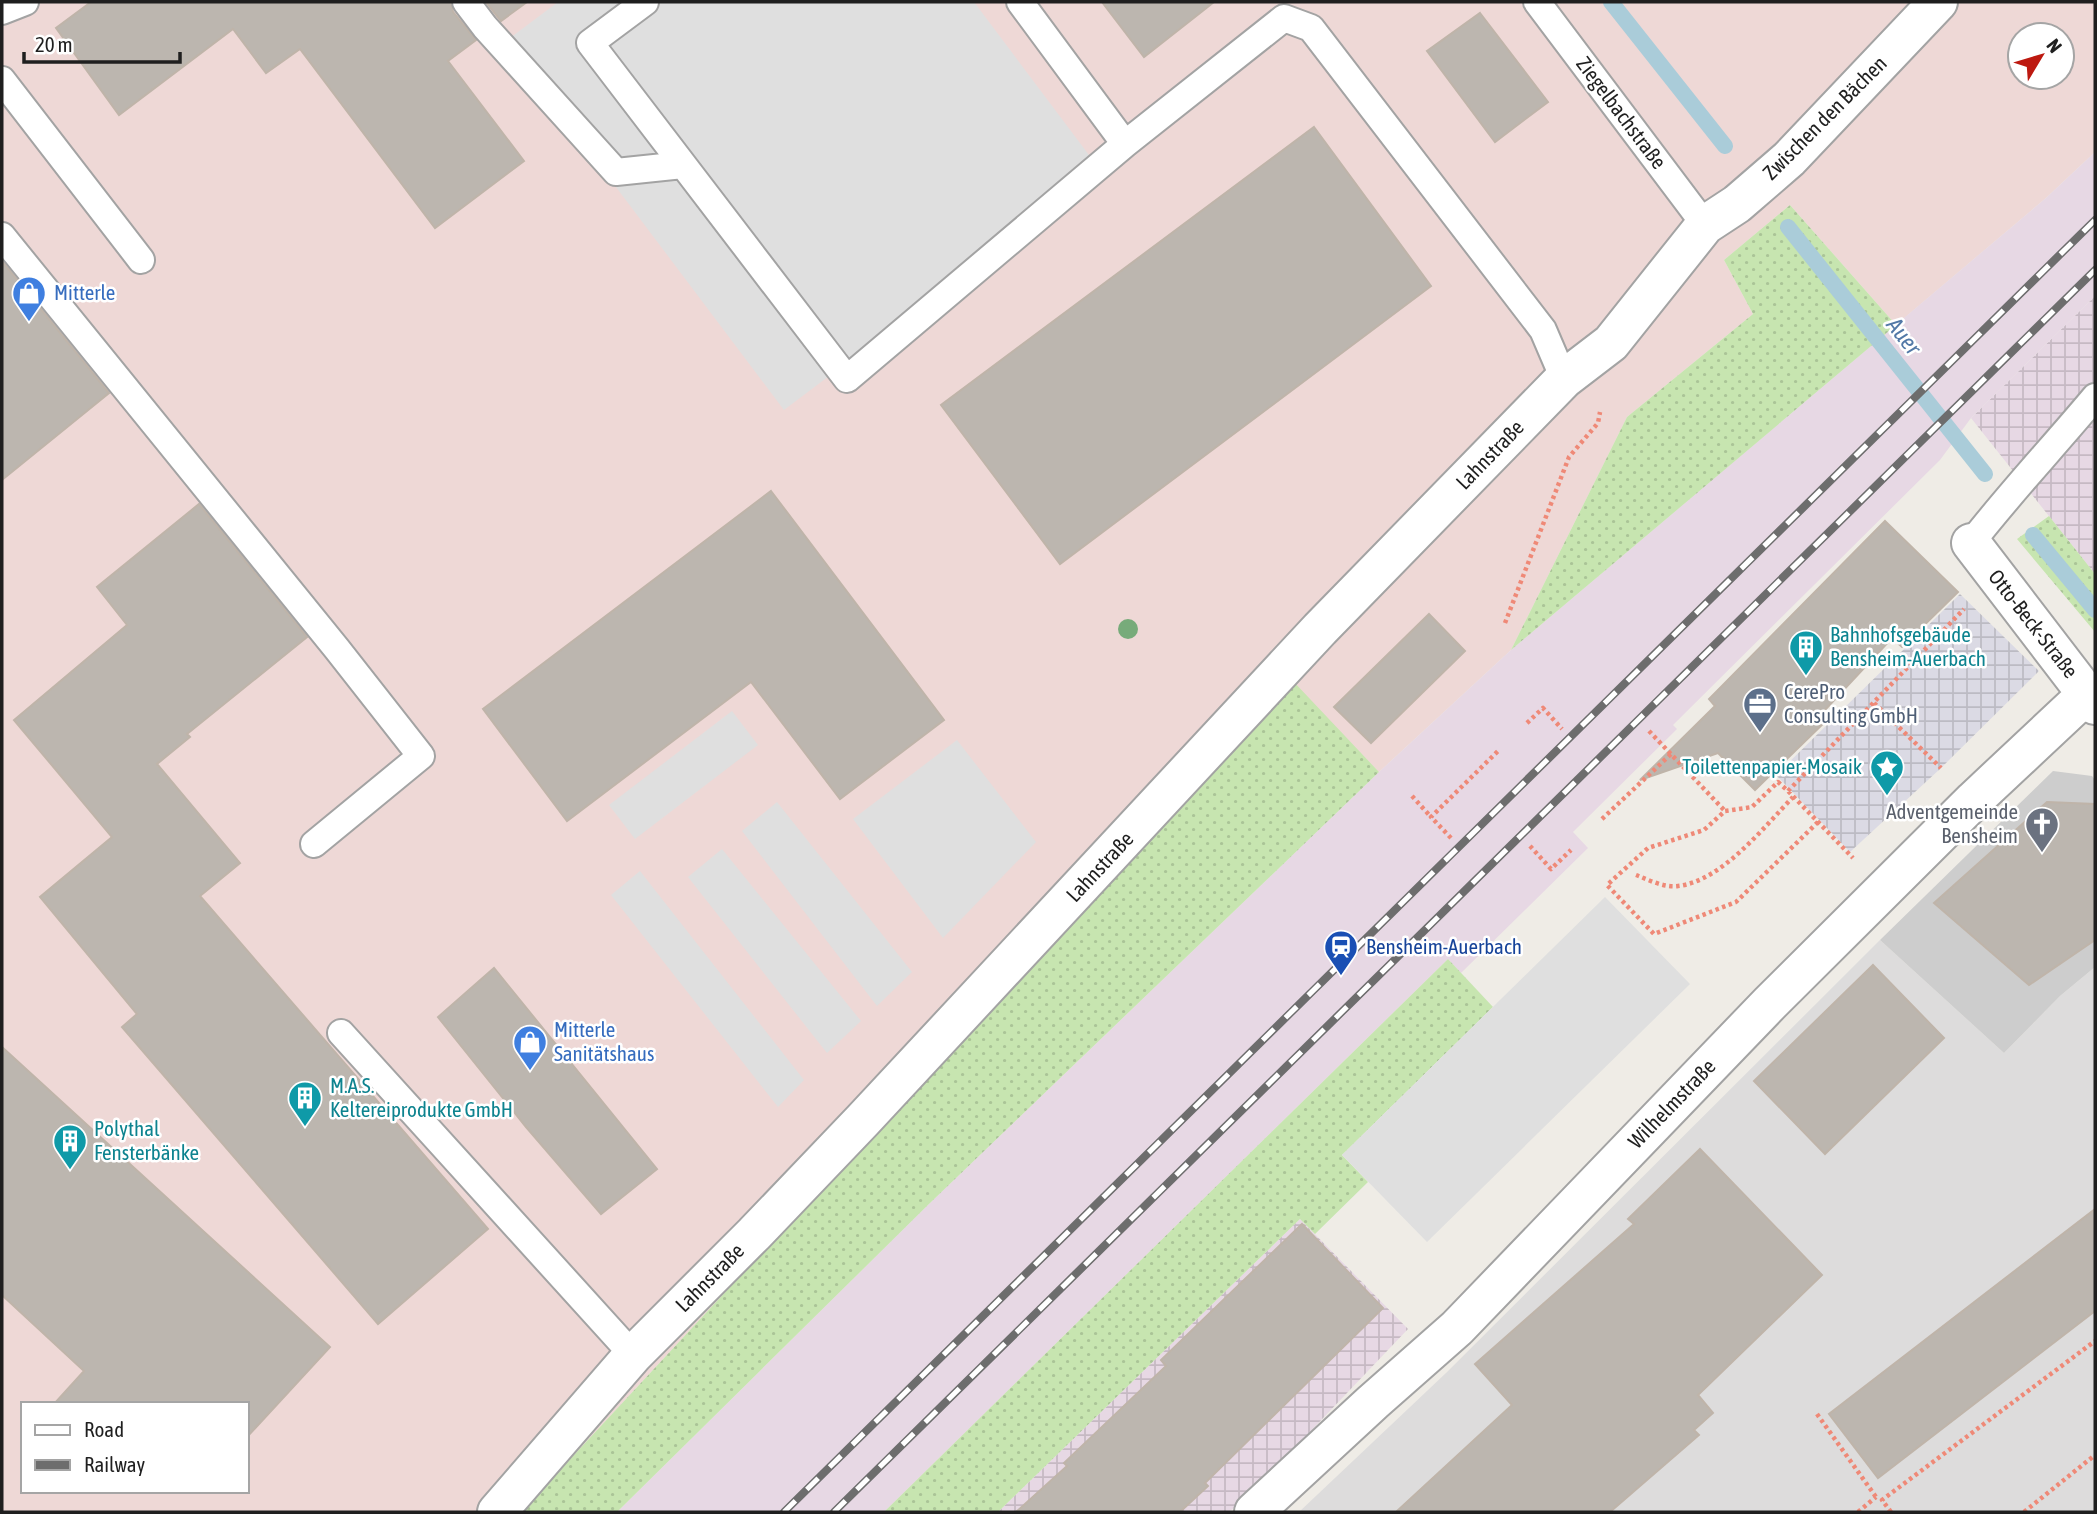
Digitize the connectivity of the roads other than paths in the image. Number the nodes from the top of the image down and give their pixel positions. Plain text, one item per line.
1 (26, 2) edge
2 (466, 2) edge
3 (645, 2) edge
4 (1020, 2) edge
5 (1537, 2) edge
6 (1938, 2) edge
7 (2, 11) edge
8 (2, 80) edge
9 (1125, 144) junction
10 (684, 165) junction
11 (1706, 225) junction
12 (2, 236) edge
13 (141, 260) dead end
14 (1564, 379) junction
15 (2095, 397) edge
16 (1970, 543) joint
17 (2091, 699) edge
18 (314, 844) dead end
19 (341, 1033) dead end
20 (633, 1355) junction
21 (497, 1512) edge
22 (1254, 1512) edge

1 - 7 lane
2 - 10 lane
3 - 10 lane
4 - 9 lane
5 - 11 lane, Ziegelbachstraße
6 - 11 street, Zwischen den Bächen
8 - 13 lane
9 - 10 lane
9 - 14 lane
11 - 14 street, Lahnstraße
12 - 18 lane
14 - 20 street, Lahnstraße
15 - 16 lane
16 - 17 street, Otto-Beck-Straße
17 - 22 street, Wilhelmstraße
19 - 20 lane
20 - 21 street, Lahnstraße

